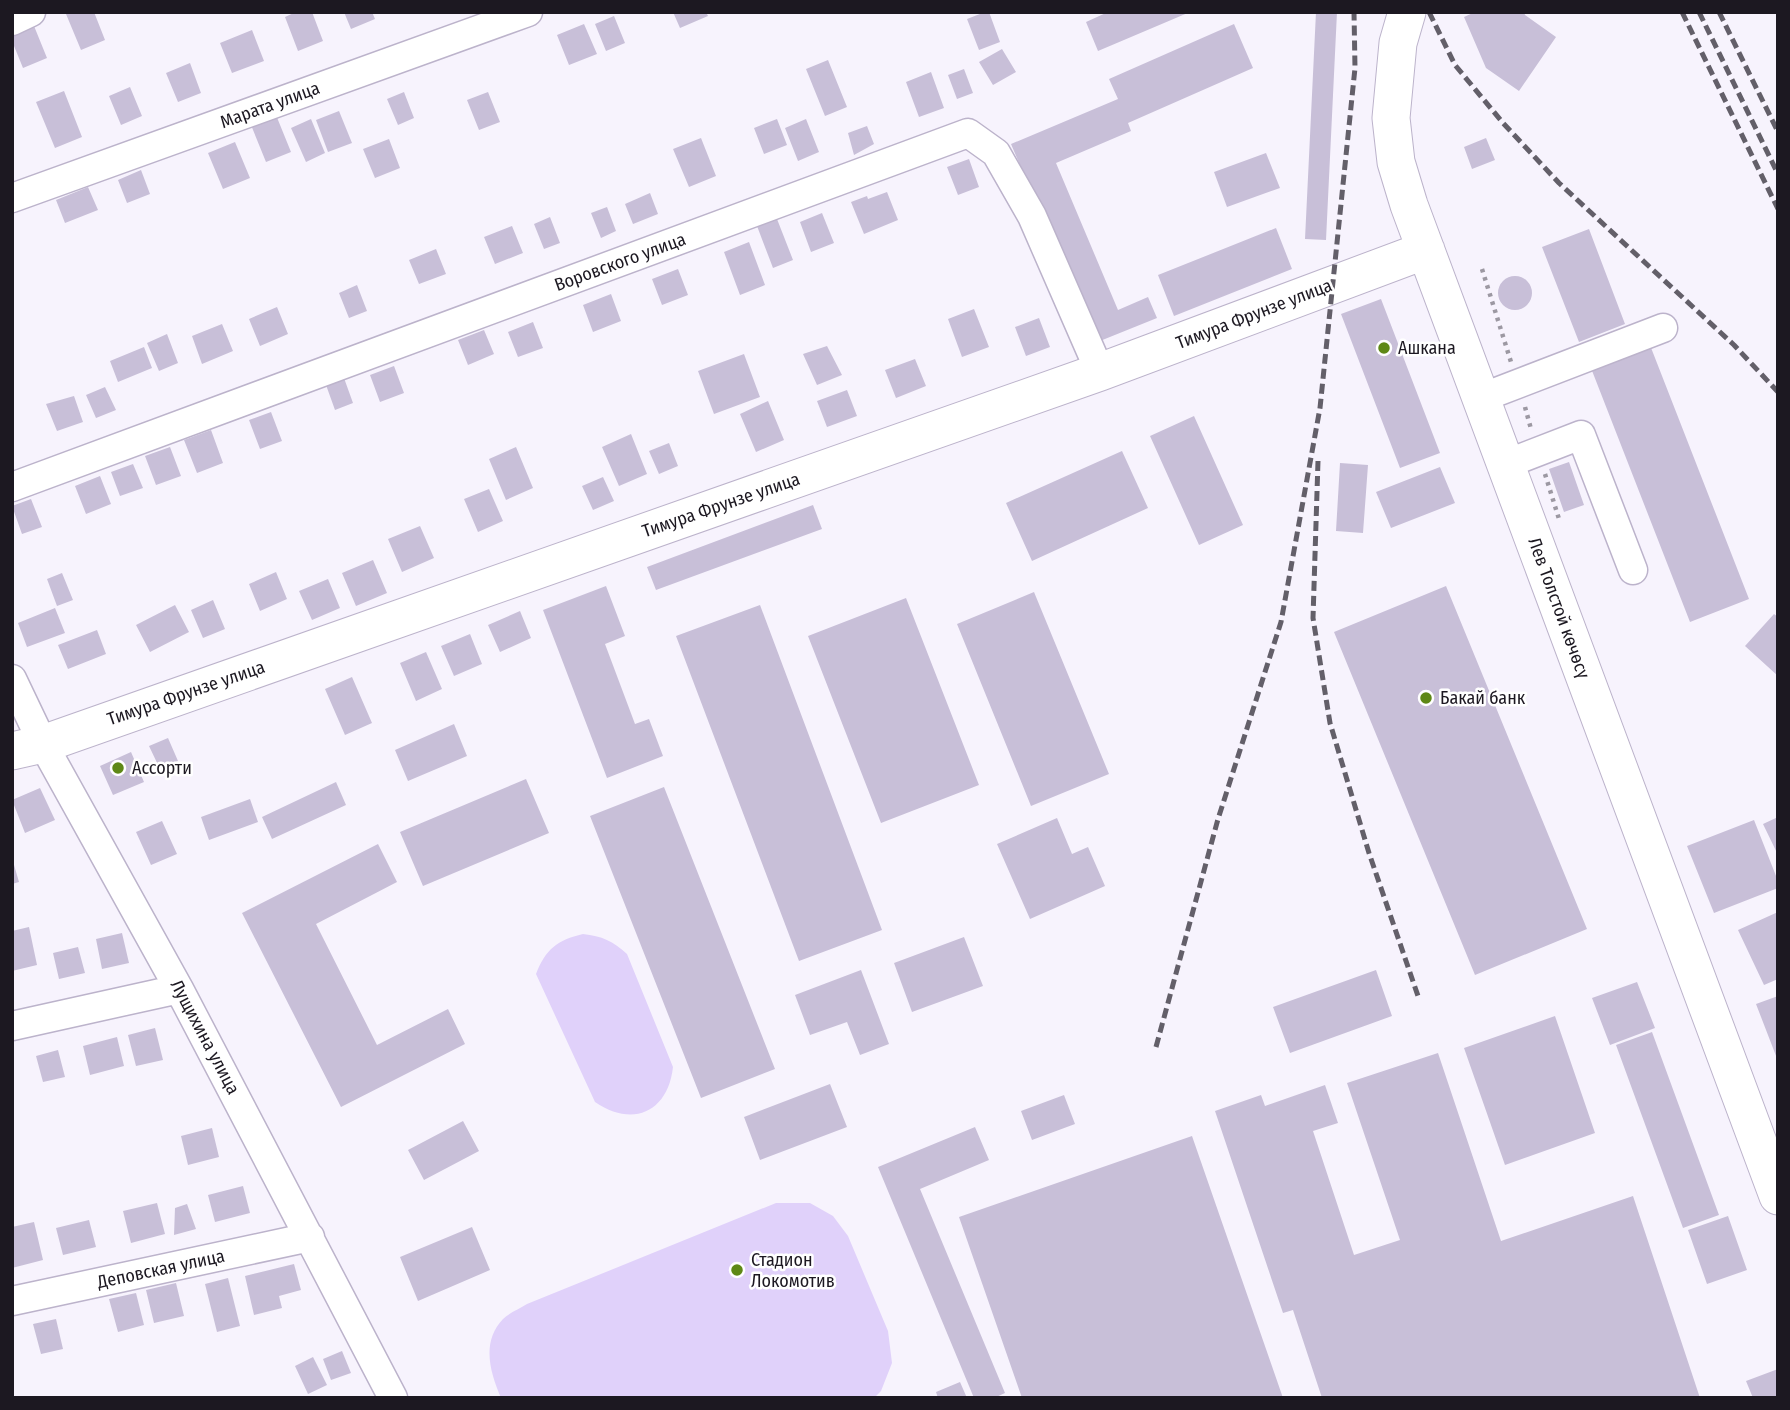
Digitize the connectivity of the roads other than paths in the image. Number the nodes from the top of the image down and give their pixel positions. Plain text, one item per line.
1 (31, 12) edge
2 (528, 12) edge
3 (1407, 12) edge
4 (12, 21) edge
5 (12, 198) edge
6 (1426, 250) junction
7 (1663, 328) dead end
8 (1100, 372) junction
9 (1481, 398) junction
10 (1506, 464) junction
11 (12, 487) edge
12 (1633, 570) dead end
13 (12, 679) edge
14 (28, 747) edge
15 (179, 989) junction
16 (12, 1027) edge
17 (1778, 1196) edge
18 (310, 1237) junction
19 (12, 1301) edge
20 (393, 1398) edge

1 - 4 street
2 - 5 street, Марата улица
3 - 6 main road, Лев Толстой көчөсү
6 - 8 main road, Тимура Фрунзе улица
6 - 9 main road, Лев Толстой көчөсү
7 - 9 street
8 - 11 street, Воровского улица
8 - 14 main road, Тимура Фрунзе улица
9 - 10 main road, Лев Толстой көчөсү
10 - 12 street
10 - 17 main road, Лев Толстой көчөсү
13 - 14 street, Лущихина улица
14 - 15 street, Лущихина улица
15 - 16 street
15 - 18 street, Лущихина улица
18 - 19 street, Деповская улица
18 - 20 street, Лущихина улица

